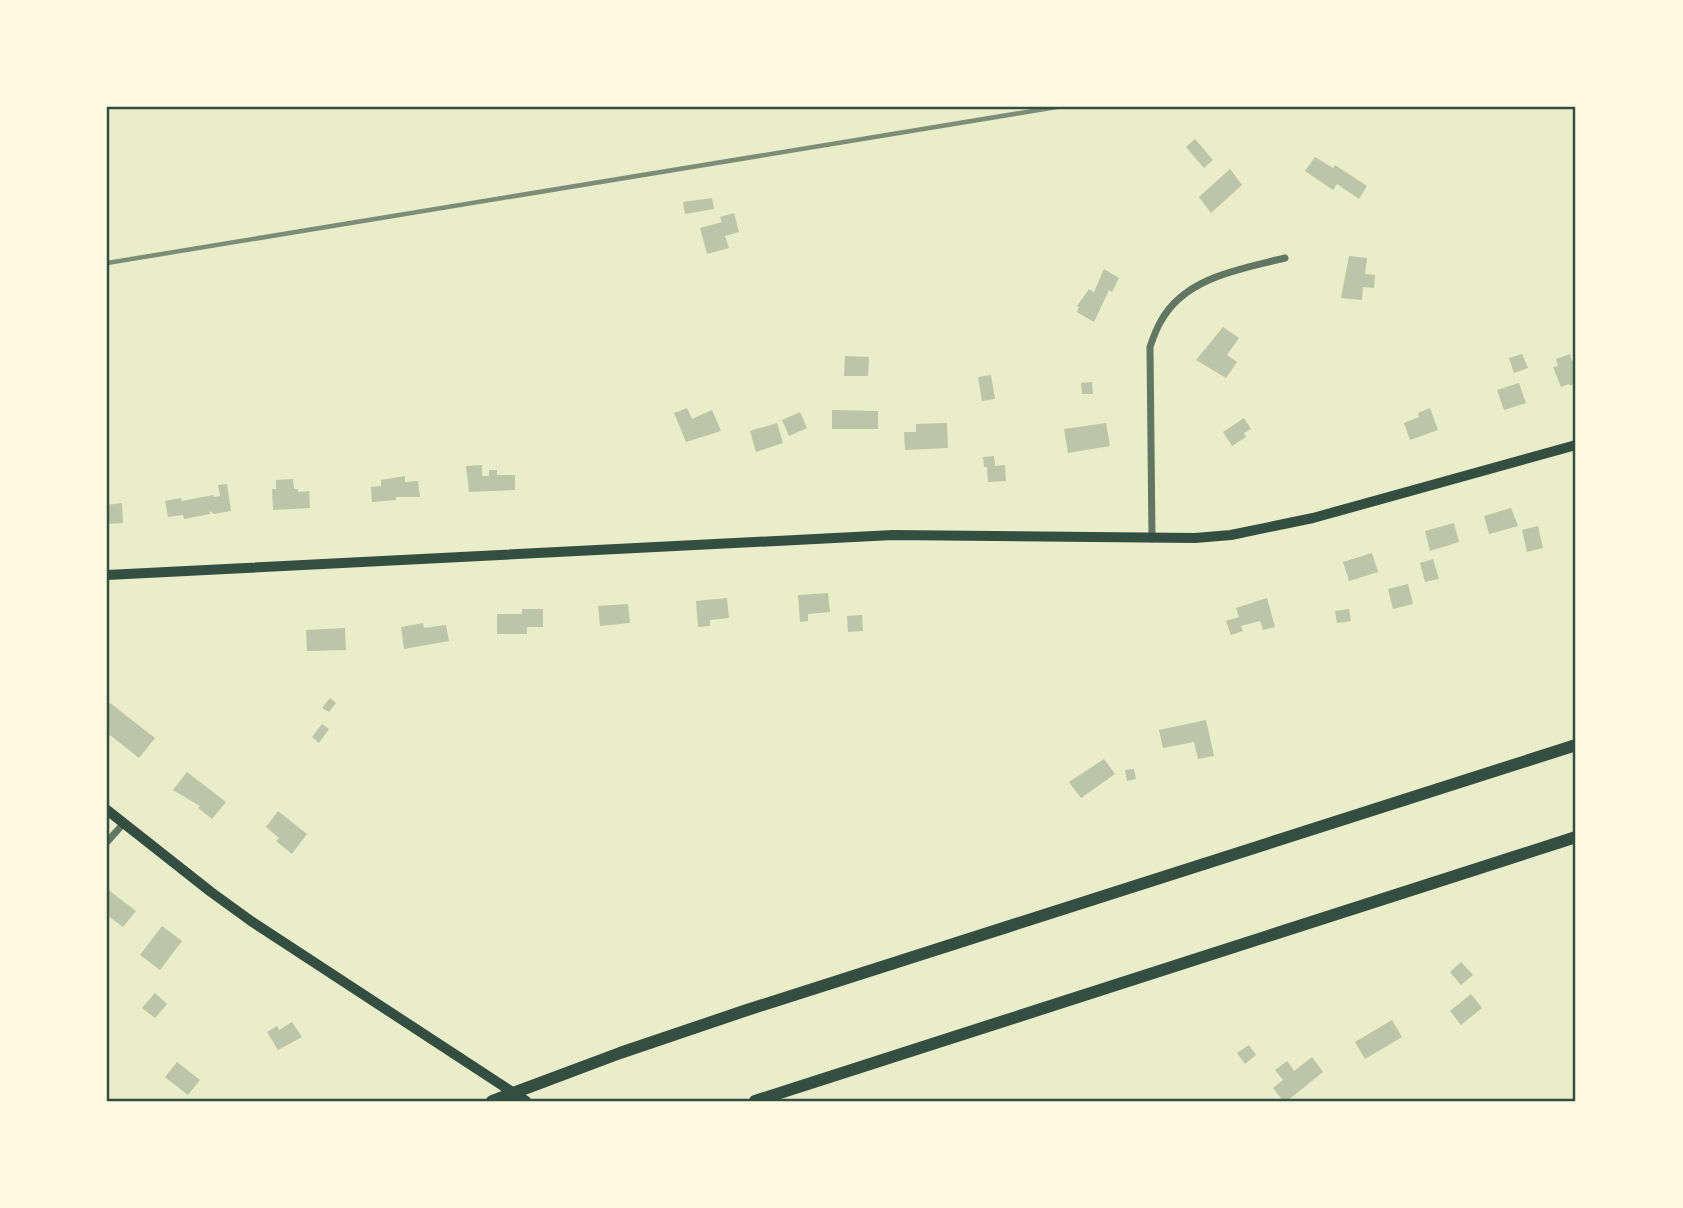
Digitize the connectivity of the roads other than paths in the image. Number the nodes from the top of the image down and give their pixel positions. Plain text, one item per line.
1 (1285, 258) dead end
2 (1576, 444) edge
3 (1152, 539) junction
4 (107, 575) edge
5 (1576, 745) edge
6 (107, 810) edge
7 (124, 823) junction
8 (1576, 837) edge
9 (107, 842) edge
10 (492, 1101) edge
11 (526, 1101) edge
12 (755, 1101) edge

1 - 3 street
2 - 3 main road
3 - 4 main road
5 - 10 highway
6 - 7 main road
7 - 9 street
7 - 11 main road
8 - 12 highway

